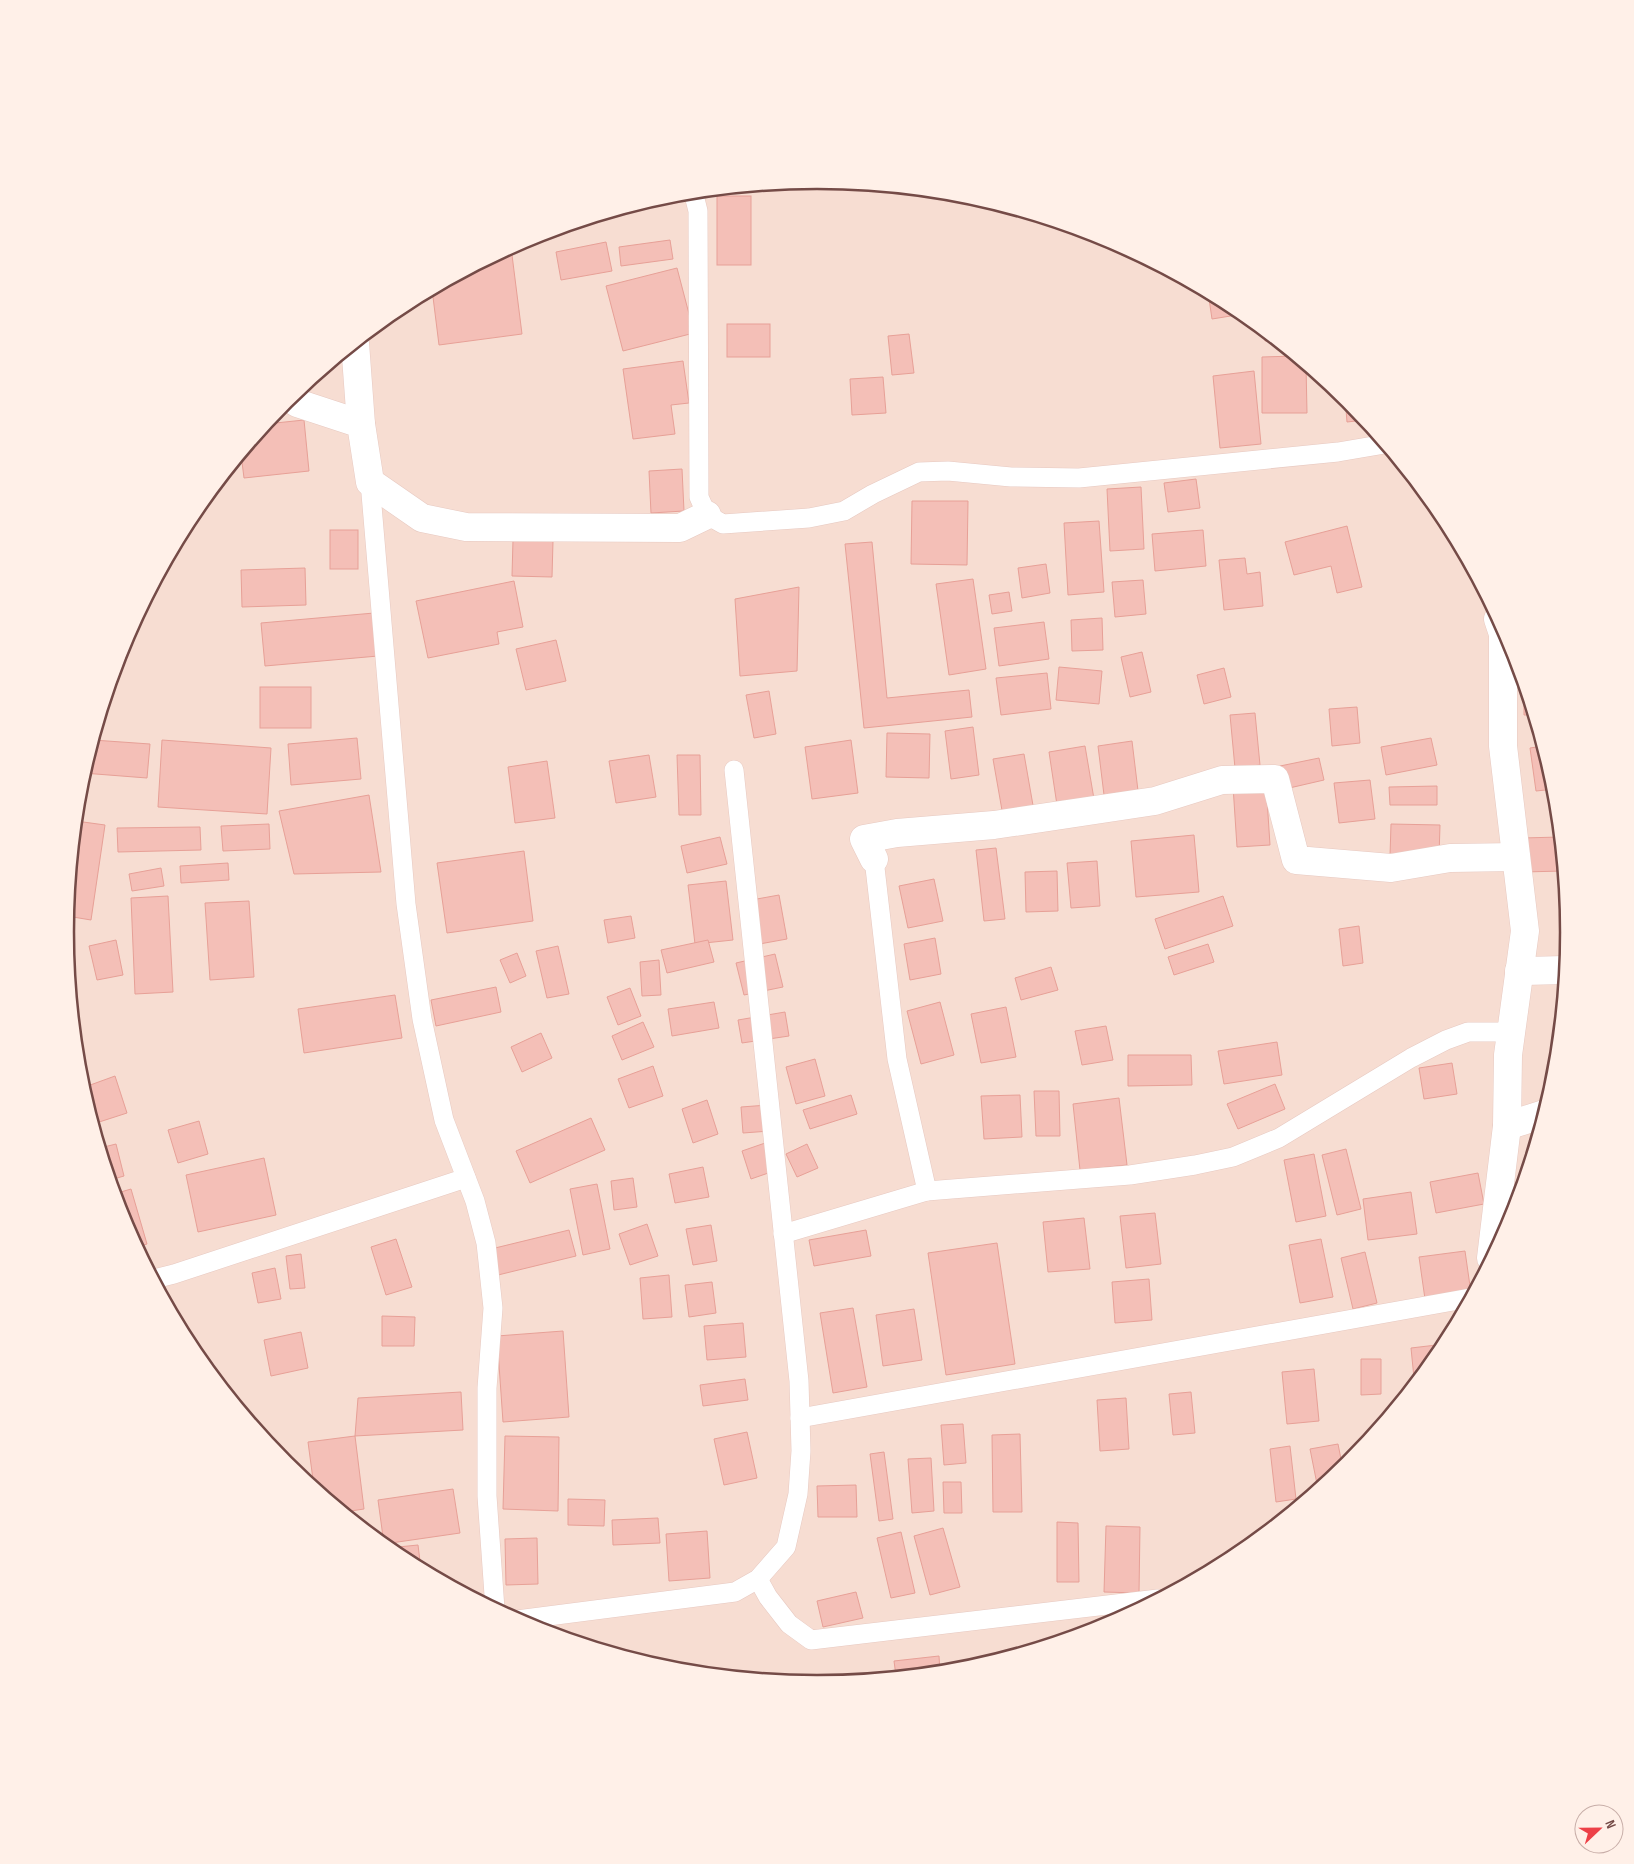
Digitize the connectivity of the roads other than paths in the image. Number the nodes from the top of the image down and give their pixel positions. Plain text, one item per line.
1 (695, 199) edge
2 (355, 350) edge
3 (297, 403) dead end
4 (361, 424) junction
5 (1378, 445) edge
6 (370, 482) junction
7 (707, 515) junction
8 (1503, 646) edge
9 (734, 770) dead end
10 (1516, 857) junction
11 (874, 859) joint
12 (1559, 970) edge
13 (1519, 971) junction
14 (1511, 1032) junction
15 (1537, 1116) edge
16 (1507, 1126) junction
17 (466, 1178) junction
18 (927, 1191) junction
19 (783, 1234) junction
20 (1493, 1240) edge
21 (159, 1278) edge
22 (1464, 1299) edge
23 (800, 1418) junction
24 (758, 1579) junction
25 (1145, 1600) edge
26 (495, 1602) edge
27 (531, 1618) edge

1 - 7 lane
2 - 4 street
3 - 4 street
4 - 6 street
5 - 7 lane
6 - 7 street
6 - 17 lane
8 - 10 street
9 - 19 lane
10 - 11 street
10 - 13 street
11 - 18 lane
12 - 13 street
13 - 14 street
14 - 16 street
14 - 18 lane
15 - 16 street
16 - 20 street
17 - 21 lane
17 - 26 lane
18 - 19 lane
19 - 23 lane
22 - 23 lane
23 - 24 lane
24 - 25 lane
24 - 27 lane

